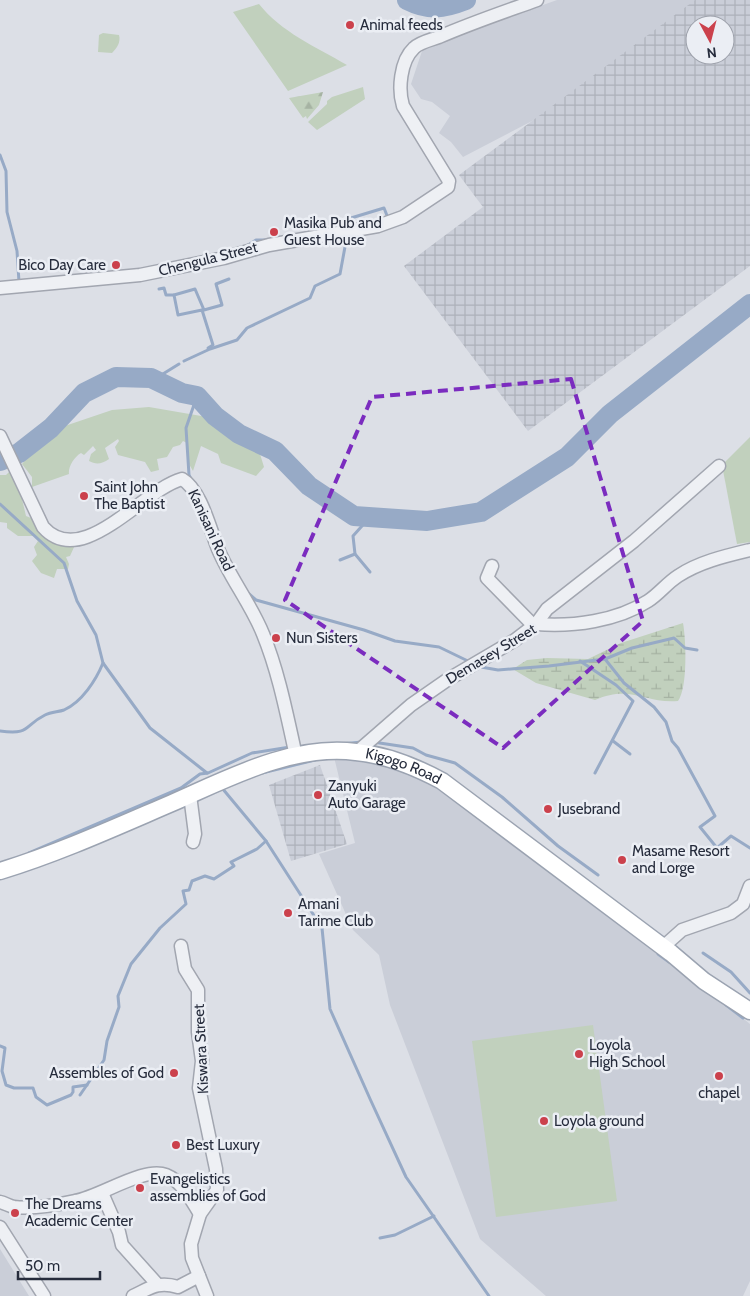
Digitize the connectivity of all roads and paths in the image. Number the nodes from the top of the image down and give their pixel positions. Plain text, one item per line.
1 (537, 0) edge
2 (0, 288) edge
3 (2, 442) edge
4 (719, 466) dead end
5 (750, 550) edge
6 (492, 566) dead end
7 (535, 625) junction
8 (357, 752) junction
9 (296, 756) junction
10 (190, 795) junction
11 (193, 842) dead end
12 (0, 871) edge
13 (750, 886) edge
14 (181, 946) dead end
15 (663, 947) junction
16 (750, 1011) edge
17 (102, 1193) junction
18 (0, 1202) edge
19 (200, 1214) junction
20 (0, 1227) edge
21 (199, 1276) junction
22 (157, 1284) junction
23 (44, 1296) edge
24 (132, 1296) edge
25 (206, 1296) edge

1 - 2 street, Chengula Street
3 - 9 street, Kanisani Road
4 - 7 street
5 - 7 street, Demasey Street
6 - 7 street
7 - 8 street, Demasey Street
8 - 9 main road, Kigogo Road
8 - 15 main road, Kigogo Road
9 - 10 main road, Kigogo Road
10 - 11 street
10 - 12 main road, Kigogo Road
13 - 15 street
14 - 19 street, Kiswara Street
15 - 16 main road, Kigogo Road
17 - 18 street
17 - 19 street
17 - 22 street
19 - 21 street, Kiswara Street
20 - 23 street
21 - 22 street
21 - 25 street, Kiswara Street
22 - 24 street

